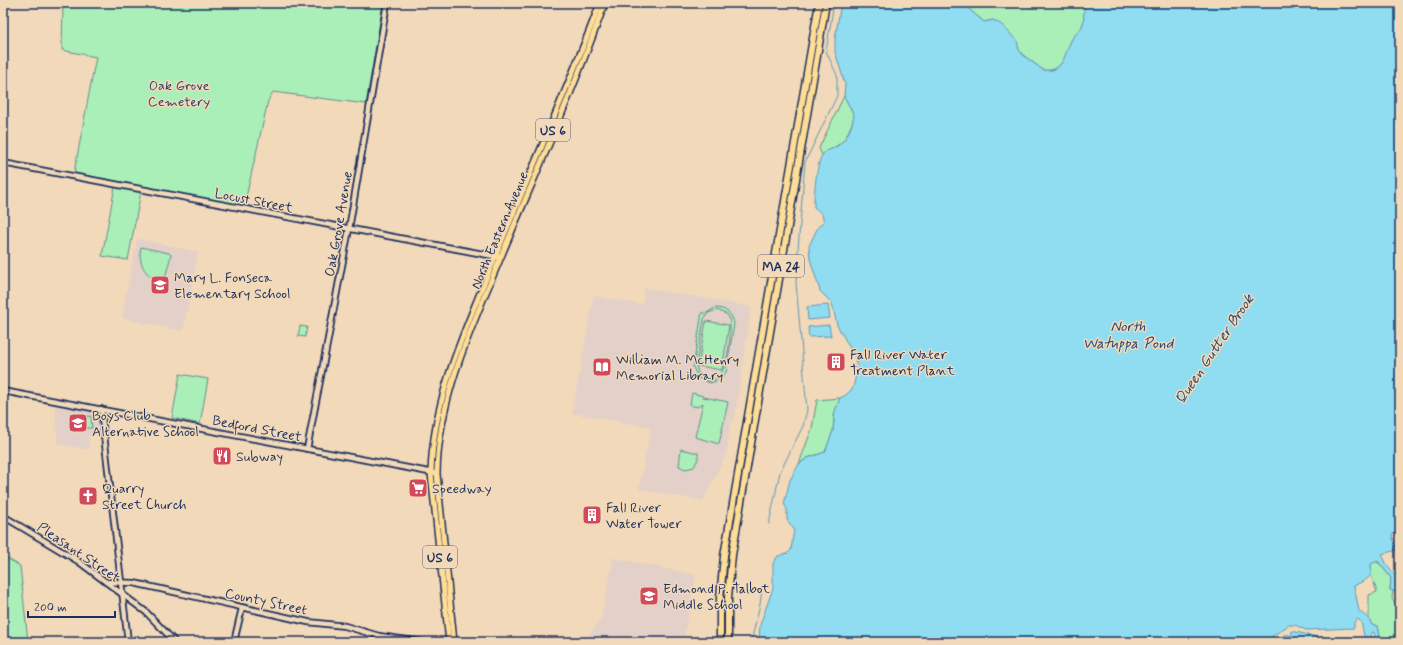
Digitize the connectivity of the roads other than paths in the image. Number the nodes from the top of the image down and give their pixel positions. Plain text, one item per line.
1 (387, 3) edge
2 (600, 3) edge
3 (606, 3) edge
4 (819, 3) edge
5 (826, 3) edge
6 (3, 163) edge
7 (349, 229) junction
8 (498, 257) junction
9 (3, 391) edge
10 (102, 409) junction
11 (307, 448) junction
12 (434, 473) junction
13 (3, 516) edge
14 (121, 581) junction
15 (106, 582) junction
16 (122, 595) junction
17 (242, 608) junction
18 (128, 642) edge
19 (176, 642) edge
20 (234, 642) edge
21 (422, 642) edge
22 (449, 642) edge
23 (454, 642) edge
24 (720, 642) edge
25 (728, 642) edge

1 - 7 street, Oak Grove Avenue
2 - 8 main road, North Eastern Avenue / US 6
3 - 8 main road, North Eastern Avenue / US 6
4 - 24 highway, MA 24
5 - 25 highway, MA 24
6 - 7 street, Locust Street
7 - 8 street, Locust Street
7 - 11 street, Oak Grove Avenue
8 - 12 main road, North Eastern Avenue / US 6
9 - 10 street, Bedford Street
10 - 11 street, Bedford Street
10 - 14 street
11 - 12 street, Bedford Street
12 - 22 main road, US 6
12 - 23 main road, US 6
13 - 15 street, Pleasant Street
14 - 15 street, County Street
14 - 16 street
14 - 17 street, County Street
15 - 16 street, Pleasant Street
16 - 18 street
16 - 19 street, Pleasant Street
17 - 20 street
17 - 21 street, County Street

